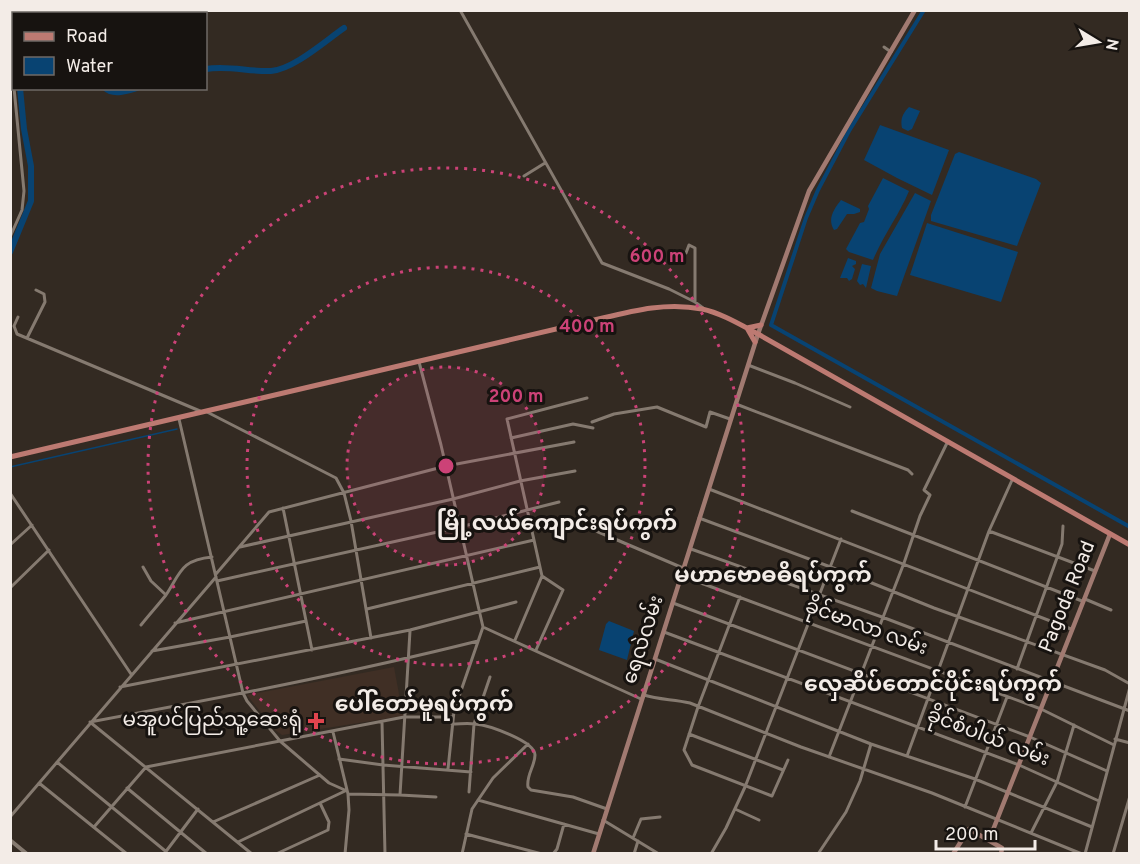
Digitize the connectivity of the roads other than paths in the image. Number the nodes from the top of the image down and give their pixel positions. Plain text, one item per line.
1 (460, 10) edge
2 (915, 10) edge
3 (884, 47) dead end
4 (891, 51) junction
5 (14, 90) edge
6 (545, 163) junction
7 (524, 176) dead end
8 (10, 237) edge
9 (686, 253) dead end
10 (36, 290) dead end
11 (695, 302) junction
12 (704, 309) junction
13 (18, 317) dead end
14 (761, 325) junction
15 (747, 328) junction
16 (758, 333) junction
17 (27, 338) junction
18 (755, 342) junction
19 (419, 362) junction
20 (748, 365) junction
21 (587, 398) dead end
22 (736, 404) junction
23 (850, 407) dead end
24 (204, 411) junction
25 (179, 417) junction
26 (731, 420) junction
27 (592, 422) dead end
28 (593, 428) dead end
29 (511, 438) junction
30 (948, 441) junction
31 (574, 442) dead end
32 (514, 454) junction
33 (10, 457) edge
34 (446, 466) junction
35 (575, 471) dead end
36 (912, 474) dead end
37 (1012, 478) junction
38 (520, 481) junction
39 (709, 489) junction
40 (10, 493) edge
41 (344, 493) junction
42 (453, 499) junction
43 (559, 502) dead end
44 (283, 508) junction
45 (527, 510) junction
46 (852, 511) dead end
47 (699, 518) junction
48 (351, 521) junction
49 (32, 525) junction
50 (1063, 526) dead end
51 (460, 527) junction
52 (596, 531) dead end
53 (989, 531) junction
54 (1110, 534) junction
55 (289, 536) junction
56 (914, 536) junction
57 (841, 539) junction
58 (534, 540) junction
59 (10, 545) edge
60 (1130, 545) edge
61 (239, 547) junction
62 (689, 548) junction
63 (49, 550) junction
64 (356, 550) junction
65 (466, 556) junction
66 (1056, 556) junction
67 (212, 558) junction
68 (978, 561) junction
69 (904, 563) junction
70 (295, 564) junction
71 (830, 566) junction
72 (143, 567) dead end
73 (540, 567) junction
74 (683, 568) junction
75 (1095, 571) junction
76 (681, 575) junction
77 (542, 576) junction
78 (216, 577) junction
79 (362, 580) junction
80 (473, 584) junction
81 (1045, 586) junction
82 (10, 588) edge
83 (968, 589) junction
84 (893, 592) junction
85 (301, 594) junction
86 (165, 595) junction
87 (818, 596) junction
88 (741, 597) junction
89 (1083, 600) junction
90 (516, 602) dead end
91 (672, 603) junction
92 (366, 609) junction
93 (1111, 610) dead end
94 (224, 612) junction
95 (479, 612) junction
96 (1035, 615) junction
97 (882, 617) junction
98 (959, 617) junction
99 (306, 621) junction
100 (175, 623) junction
101 (810, 623) junction
102 (141, 625) dead end
103 (730, 625) junction
104 (483, 627) junction
105 (1071, 629) junction
106 (410, 630) junction
107 (662, 632) junction
108 (230, 637) junction
109 (371, 638) junction
110 (515, 640) junction
111 (478, 641) junction
112 (1026, 642) junction
113 (950, 643) junction
114 (872, 646) junction
115 (312, 650) junction
116 (536, 650) junction
117 (799, 650) junction
118 (151, 651) junction
119 (719, 653) junction
120 (1061, 655) junction
121 (409, 658) junction
122 (654, 658) junction
123 (237, 664) junction
124 (1017, 669) junction
125 (939, 671) junction
126 (861, 674) junction
127 (131, 675) junction
128 (490, 677) dead end
129 (787, 678) junction
130 (709, 680) junction
131 (1051, 681) junction
132 (1130, 685) edge
133 (120, 687) junction
134 (243, 693) junction
135 (641, 697) junction
136 (1007, 697) junction
137 (929, 699) junction
138 (850, 701) junction
139 (777, 706) junction
140 (698, 707) junction
141 (1041, 709) junction
142 (1123, 709) junction
143 (1130, 711) edge
144 (404, 717) junction
145 (453, 717) junction
146 (90, 722) junction
147 (382, 722) junction
148 (452, 724) junction
149 (474, 724) junction
150 (997, 725) junction
151 (1074, 725) junction
152 (918, 727) junction
153 (838, 731) junction
154 (333, 732) junction
155 (688, 734) junction
156 (766, 734) junction
157 (1030, 737) junction
158 (1115, 739) junction
159 (280, 741) junction
160 (1130, 743) edge
161 (528, 744) junction
162 (871, 744) junction
163 (1114, 745) junction
164 (986, 752) junction
165 (1067, 753) junction
166 (908, 756) junction
167 (829, 758) junction
168 (339, 759) junction
169 (755, 760) junction
170 (788, 760) dead end
171 (57, 762) junction
172 (383, 765) junction
173 (1019, 765) junction
174 (402, 766) junction
175 (146, 767) junction
176 (448, 770) junction
177 (783, 770) junction
178 (863, 770) junction
179 (1107, 771) junction
180 (471, 772) junction
181 (320, 776) junction
182 (975, 779) junction
183 (1057, 782) junction
184 (39, 783) junction
185 (745, 786) junction
186 (127, 788) junction
187 (347, 792) junction
188 (468, 792) dead end
189 (1008, 792) junction
190 (384, 795) junction
191 (400, 795) junction
192 (1130, 796) edge
193 (436, 797) dead end
194 (478, 800) junction
195 (1099, 801) junction
196 (320, 803) junction
197 (111, 806) junction
198 (965, 807) junction
199 (1043, 807) junction
200 (607, 808) junction
201 (735, 809) junction
202 (198, 810) junction
203 (10, 817) edge
204 (660, 817) dead end
205 (603, 820) junction
206 (759, 820) dead end
207 (997, 820) junction
208 (213, 822) junction
209 (564, 824) junction
210 (94, 827) junction
211 (1092, 827) junction
212 (180, 831) junction
213 (1031, 833) junction
214 (466, 834) junction
215 (599, 834) junction
216 (633, 838) junction
217 (10, 840) edge
218 (989, 840) junction
219 (638, 841) junction
220 (238, 842) junction
221 (127, 853) edge
222 (166, 853) edge
223 (27, 854) edge
224 (207, 854) edge
225 (252, 854) edge
226 (276, 854) edge
227 (345, 854) edge
228 (385, 854) edge
229 (462, 854) edge
230 (542, 854) edge
231 (553, 854) edge
232 (593, 854) edge
233 (634, 854) edge
234 (659, 854) edge
235 (711, 854) edge
236 (818, 854) edge
237 (953, 854) edge
238 (1001, 854) edge
239 (1084, 854) edge
240 (1113, 854) edge

1 - 6 street
2 - 4 main road, ရေလဲလမ်း
3 - 4 street
4 - 14 main road, ရေလဲလမ်း
5 - 8 street
6 - 7 street
6 - 11 street
9 - 11 street
10 - 17 street
11 - 12 street
12 - 15 main road
12 - 19 main road
13 - 17 street
14 - 15 main road
14 - 16 main road, ရေလဲလမ်း
15 - 16 main road
15 - 18 main road
16 - 18 main road, ရေလဲလမ်း
16 - 30 main road
17 - 24 street
18 - 20 main road, ရေလဲလမ်း
19 - 24 main road
19 - 34 street
20 - 22 main road, ရေလဲလမ်း
20 - 23 street
21 - 29 street
22 - 26 main road, ရေလဲလမ်း
22 - 36 street
24 - 25 main road
24 - 41 street
25 - 33 main road
25 - 67 street
26 - 27 street
26 - 39 main road, ရေလဲလမ်း
28 - 29 street
29 - 32 street
30 - 37 main road
30 - 56 street
31 - 32 street
32 - 34 street
32 - 38 street
34 - 41 street
34 - 42 street
35 - 38 street
37 - 53 street
37 - 54 main road
38 - 42 street
38 - 45 street
39 - 47 main road, ရေလဲလမ်း
39 - 57 street
40 - 49 street
41 - 44 street
41 - 48 street
42 - 48 street
42 - 51 street
43 - 45 street
44 - 55 street
44 - 61 street
45 - 51 street
45 - 58 street
46 - 56 street
47 - 62 main road, ရေလဲလမ်း
47 - 71 street
48 - 55 street
48 - 64 street
49 - 59 street
49 - 63 street
50 - 66 street
51 - 64 street
51 - 65 street
52 - 74 street
53 - 66 street
53 - 68 street
54 - 60 main road
54 - 75 main road, Pagoda Road
55 - 61 street
55 - 70 street
56 - 68 street
56 - 69 street
57 - 69 street
57 - 71 street
58 - 65 street
58 - 73 street
61 - 78 street
62 - 74 main road, ရေလဲလမ်း
62 - 87 street
63 - 82 street
63 - 127 street
64 - 70 street
64 - 79 street
65 - 79 street
65 - 80 street
66 - 75 street
66 - 81 street
67 - 78 street
67 - 86 street
68 - 81 street
68 - 83 street
69 - 83 street
69 - 84 street
70 - 78 street
70 - 85 street
71 - 84 street
71 - 87 street
72 - 86 street
73 - 77 street
73 - 80 street
74 - 76 main road, ရေလဲလမ်း
75 - 89 main road, Pagoda Road
76 - 88 street, ခိုင်မာလာ လမ်း
76 - 91 main road, ရေလဲလမ်း
77 - 110 street
77 - 116 street
78 - 94 street
78 - 100 street
79 - 85 street
79 - 92 street
80 - 92 street
80 - 95 street
81 - 89 street
81 - 96 street
83 - 96 street
83 - 98 street
84 - 97 street
84 - 98 street
85 - 94 street
85 - 99 street
86 - 102 street
87 - 97 street
87 - 101 street
88 - 101 street, ခိုင်မာလာ လမ်း
88 - 103 street
89 - 93 street
89 - 105 main road, Pagoda Road
90 - 95 street
91 - 103 street
91 - 107 main road, ရေလဲလမ်း
92 - 109 street
94 - 100 street
94 - 108 street
95 - 104 street
95 - 106 street
96 - 105 street
96 - 112 street
97 - 113 street
97 - 114 street
98 - 112 street
98 - 113 street
99 - 108 street
99 - 115 street
100 - 118 street
101 - 114 street, ခိုင်မာလာ လမ်း
101 - 117 street
103 - 117 street
103 - 119 street
104 - 110 street
104 - 111 street
105 - 120 main road, Pagoda Road
106 - 109 street
106 - 121 street
107 - 119 street, ခိုင်စံပါယ် လမ်း
107 - 122 main road, ရေလဲလမ်း
108 - 118 street
108 - 123 street
109 - 115 street
110 - 116 street
111 - 121 street
111 - 145 street
112 - 120 street
112 - 124 street
113 - 124 street
113 - 125 street
114 - 125 street, ခိုင်မာလာ လမ်း
114 - 126 street
115 - 123 street
116 - 135 street
117 - 126 street
117 - 129 street
118 - 127 street
119 - 129 street, ခိုင်စံပါယ် လမ်း
119 - 130 street
120 - 131 main road, Pagoda Road
120 - 132 street
121 - 134 street
121 - 144 street
122 - 130 street
122 - 135 main road, ရေလဲလမ်း
123 - 133 street
123 - 134 street
124 - 131 street
125 - 136 street, ခိုင်မာလာ လမ်း
125 - 137 street
126 - 137 street
126 - 138 street
127 - 133 street
128 - 149 street
129 - 138 street, ခိုင်စံပါယ် လမ်း
129 - 139 street
130 - 139 street
130 - 140 street
131 - 141 main road, Pagoda Road
131 - 142 street
132 - 142 street
133 - 146 street
134 - 146 street
134 - 159 street
135 - 140 street
135 - 200 main road, ရေလဲလမ်း
136 - 141 street, ခိုင်မာလာ လမ်း
136 - 150 street
137 - 150 street
137 - 152 street
138 - 152 street, ခိုင်စံပါယ် လမ်း
138 - 153 street
139 - 153 street
139 - 156 street
140 - 155 street
140 - 156 street
141 - 151 street, ခိုင်မာလာ လမ်း
141 - 157 main road, Pagoda Road
142 - 143 street
142 - 158 street
144 - 145 street
144 - 147 street
144 - 174 street
145 - 148 street
146 - 171 street
146 - 175 street
147 - 154 street
147 - 172 street
148 - 149 street
148 - 176 street
149 - 161 street
149 - 180 street
150 - 157 street
150 - 164 street
151 - 163 street, ခိုင်မာလာ လမ်း
151 - 165 street
152 - 164 street, ခိုင်စံပါယ် လမ်း
152 - 166 street
153 - 162 street
153 - 167 street
154 - 159 street
154 - 168 street
155 - 169 street
155 - 185 street
156 - 167 street
156 - 169 street
157 - 165 street
157 - 173 main road, Pagoda Road
158 - 160 street
158 - 163 street
159 - 175 street
159 - 181 street
161 - 194 street
161 - 200 street
162 - 166 street
162 - 178 street
163 - 179 street
164 - 173 street, ခိုင်စံပါယ် လမ်း
164 - 182 street
165 - 179 street
165 - 183 street
166 - 182 street
167 - 178 street
168 - 172 street
168 - 187 street
169 - 177 street
169 - 185 street
170 - 177 street
171 - 184 street
171 - 197 street
172 - 174 street
172 - 190 street
173 - 183 street, ခိုင်စံပါယ် လမ်း
173 - 189 main road, Pagoda Road
174 - 176 street
174 - 191 street
175 - 186 street
175 - 202 street
176 - 180 street
177 - 185 street
178 - 198 street
178 - 236 street
179 - 195 street
180 - 188 street
181 - 187 street
181 - 208 street
182 - 189 street
182 - 198 street
183 - 195 street, ခိုင်စံပါယ် လမ်း
183 - 199 street
184 - 203 street
184 - 210 street
185 - 201 street
186 - 197 street
186 - 212 street
187 - 190 street
187 - 196 street
187 - 227 street
189 - 199 street
189 - 207 main road, Pagoda Road
190 - 191 street
190 - 228 street
191 - 193 street
192 - 240 street
194 - 209 street
194 - 214 street
195 - 211 street
196 - 220 street
196 - 226 street
197 - 210 street
197 - 222 street
198 - 207 street
199 - 211 street
199 - 213 street
200 - 205 main road, ရေလဲလမ်း
201 - 206 street
201 - 235 street
202 - 208 street
202 - 212 street
204 - 216 street
205 - 215 main road, ရေလဲလမ်း
205 - 216 street
207 - 213 street
207 - 218 main road, Pagoda Road
208 - 220 street
209 - 215 street
209 - 231 street
210 - 221 street
211 - 239 street
212 - 222 street
212 - 224 street
213 - 239 street
214 - 229 street
214 - 230 street
215 - 232 main road, ရေလဲလမ်း
216 - 219 street
217 - 223 street
218 - 237 main road
218 - 238 main road
219 - 233 street
219 - 234 street
220 - 225 street

